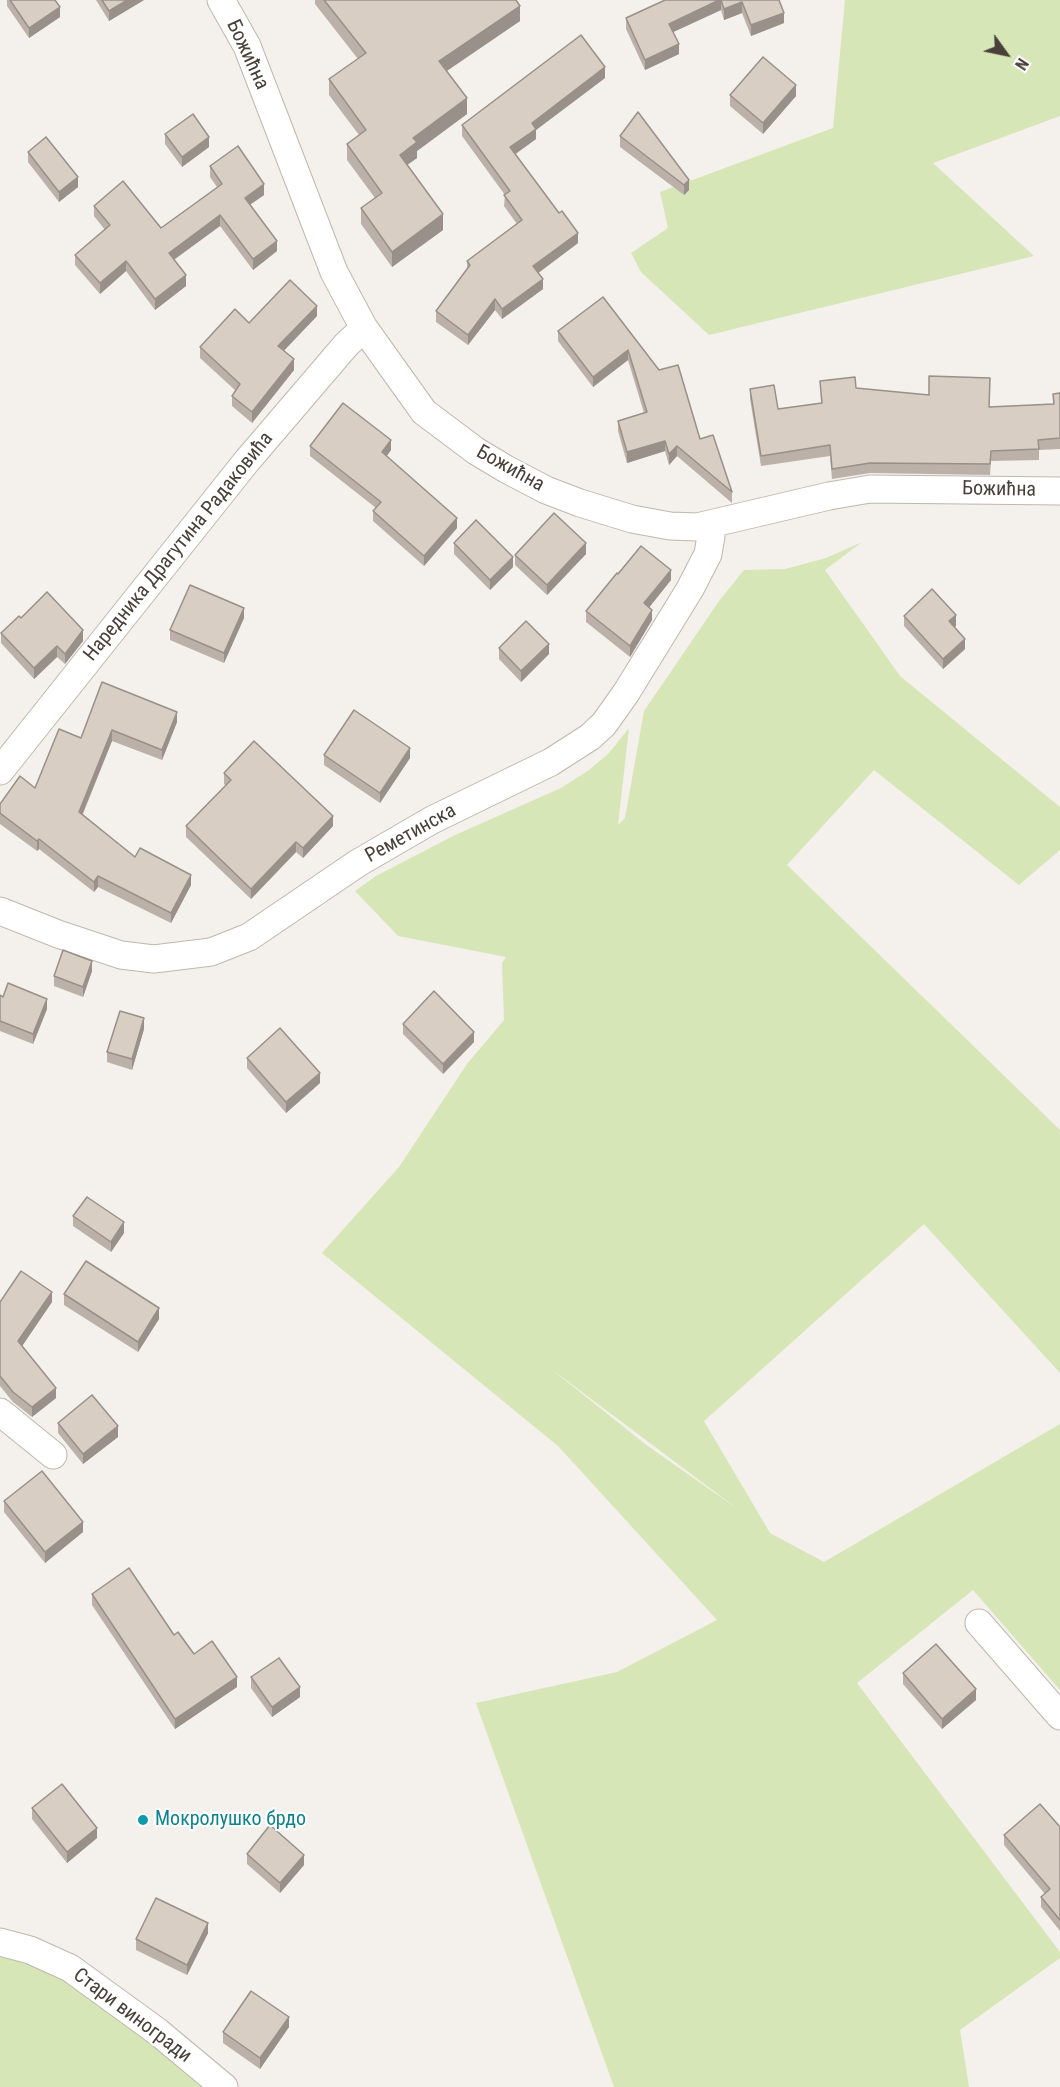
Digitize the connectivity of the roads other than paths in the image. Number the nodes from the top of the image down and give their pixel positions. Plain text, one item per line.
1 (221, 0) edge
2 (364, 328) junction
3 (1060, 490) edge
4 (710, 524) junction
5 (0, 771) edge
6 (0, 911) edge
7 (0, 1412) edge
8 (53, 1455) dead end
9 (979, 1623) dead end
10 (1060, 1716) edge
11 (0, 1942) edge
12 (224, 2087) edge

1 - 2 street, Божићна
2 - 4 street, Божићна
2 - 5 street, Наредника Драгутина Радаковића
3 - 4 street, Божићна
4 - 6 street, Реметинска
7 - 8 street
9 - 10 street
11 - 12 street, Стари виногради

